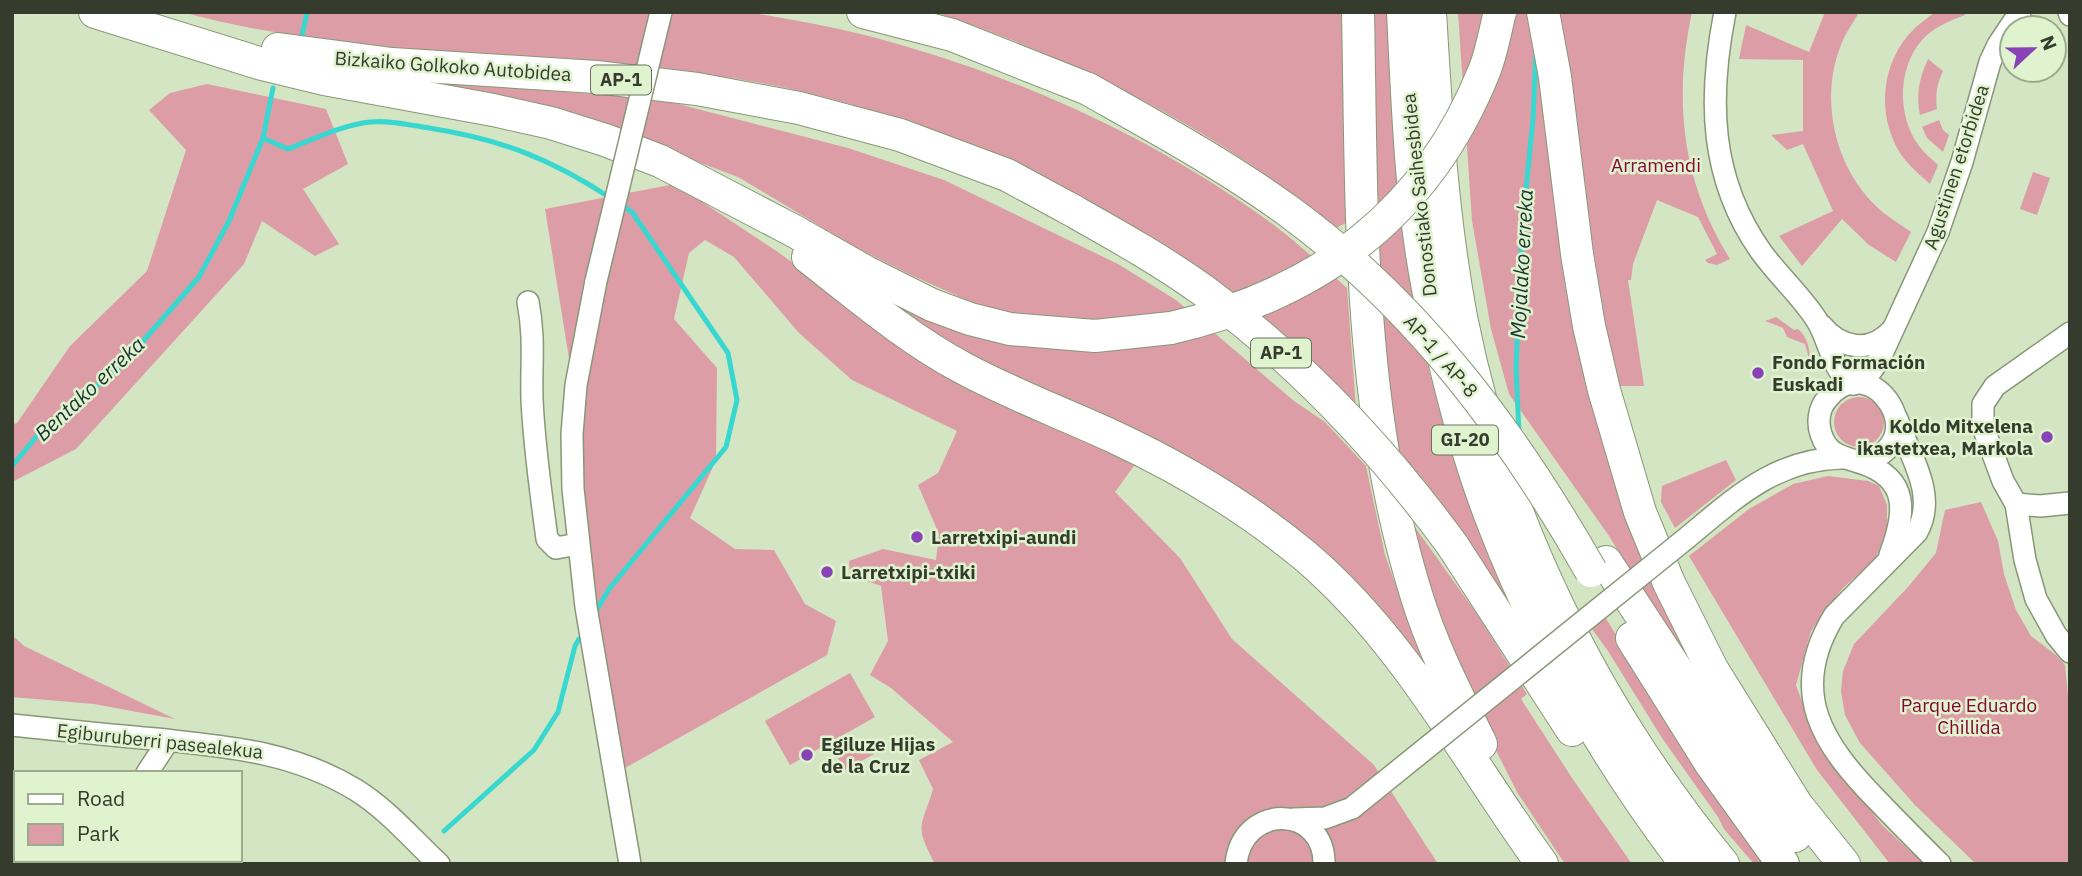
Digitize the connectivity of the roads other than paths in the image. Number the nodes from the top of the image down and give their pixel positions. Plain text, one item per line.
1 (95, 12) edge
2 (661, 12) edge
3 (863, 12) edge
4 (1358, 12) edge
5 (1403, 12) edge
6 (1430, 12) edge
7 (1500, 12) edge
8 (1544, 12) edge
9 (1725, 12) edge
10 (2020, 12) edge
11 (155, 31) junction
12 (714, 188) junction
13 (528, 302) dead end
14 (1818, 321) junction
15 (1895, 325) junction
16 (2070, 333) edge
17 (1853, 384) junction
18 (1897, 419) junction
19 (1819, 420) junction
20 (1850, 460) junction
21 (1785, 467) junction
22 (2070, 503) edge
23 (2016, 504) junction
24 (578, 544) junction
25 (1888, 560) junction
26 (1599, 567) junction
27 (2070, 652) edge
28 (12, 725) edge
29 (169, 741) junction
30 (148, 771) edge
31 (1352, 808) junction
32 (1289, 819) junction
33 (1324, 860) edge
34 (1235, 862) edge
35 (1541, 863) edge
36 (439, 864) edge
37 (630, 864) edge
38 (1671, 864) edge
39 (1686, 864) edge
40 (1723, 864) edge
41 (1783, 864) edge
42 (1819, 864) edge
43 (1844, 864) edge
44 (1940, 864) edge

1 - 11 highway, AP-1
2 - 24 street, bridge
3 - 26 highway, AP-1 / AP-8, bridge
4 - 35 highway
5 - 39 highway, Donostiako Saihesbidea / GI-20
6 - 40 highway, Donostiako Saihesbidea / GI-20
7 - 12 highway, bridge
8 - 43 highway
9 - 14 street
10 - 15 street, Agustinen etorbidea
11 - 12 highway
11 - 38 highway, Bizkaiko Golkoko Autobidea / AP-1, bridge
12 - 35 highway
13 - 24 street
14 - 15 street, Agustinen etorbidea
14 - 17 street
15 - 17 street, Agustinen etorbidea
16 - 23 street
17 - 18 street
17 - 19 street
18 - 20 street
18 - 25 street
19 - 20 street
19 - 21 street
20 - 21 street
20 - 25 street
21 - 31 street, bridge
22 - 23 street
23 - 27 street
24 - 37 street
25 - 44 street
26 - 41 highway
26 - 42 highway
28 - 29 street, Egiburuberri pasealekua
29 - 30 street
29 - 36 street, Egiburuberri pasealekua
31 - 32 street
31 - 33 street
32 - 33 street
32 - 34 street

